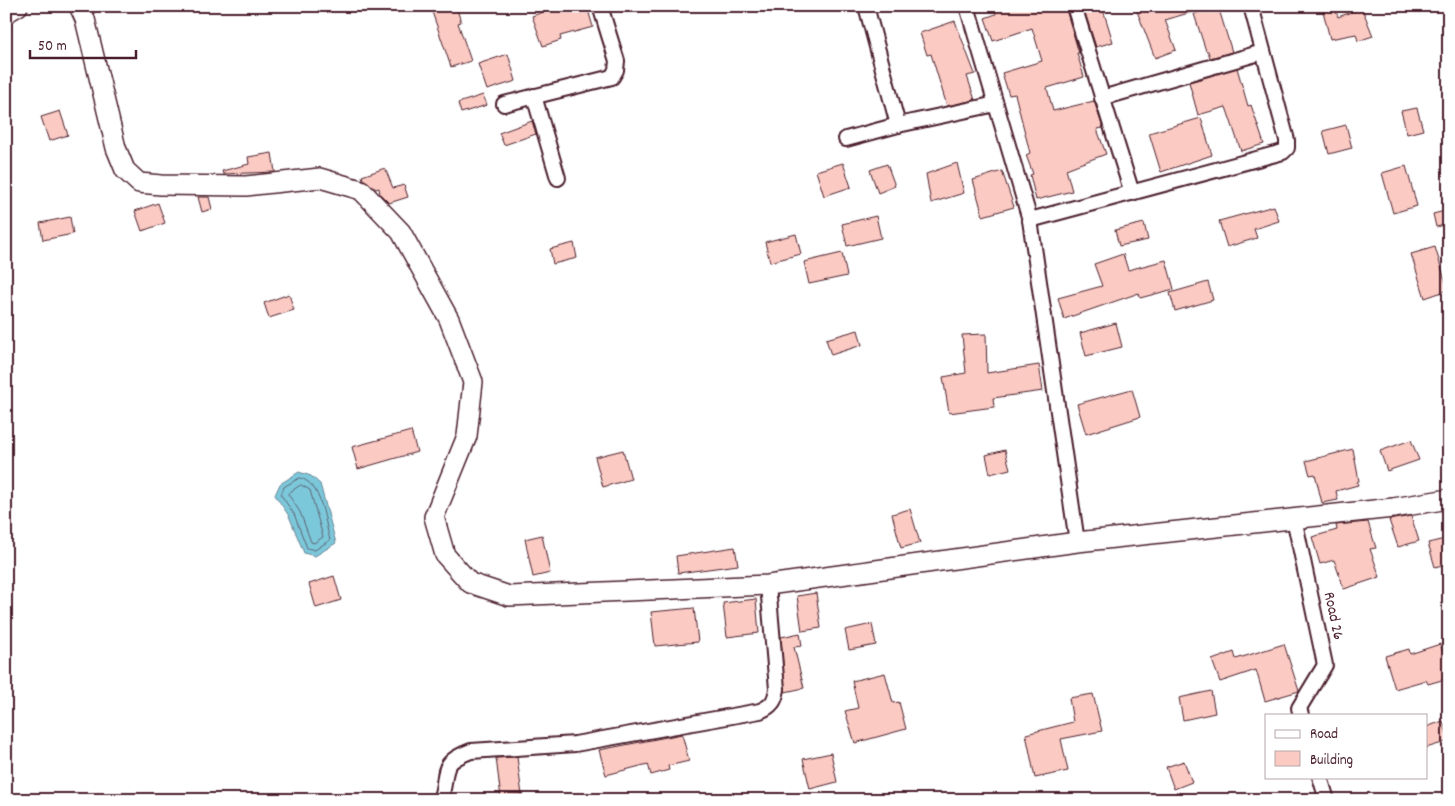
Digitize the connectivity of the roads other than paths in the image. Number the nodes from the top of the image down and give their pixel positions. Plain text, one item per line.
1 (18, 6) edge
2 (80, 6) edge
3 (600, 6) edge
4 (866, 6) edge
5 (967, 6) edge
6 (1074, 6) edge
7 (1251, 6) edge
8 (6, 13) edge
9 (1263, 52) junction
10 (534, 96) junction
11 (1102, 98) junction
12 (504, 104) dead end
13 (996, 104) junction
14 (898, 125) junction
15 (846, 139) dead end
16 (558, 178) dead end
17 (1132, 193) junction
18 (1030, 220) junction
19 (1449, 499) edge
20 (1294, 518) junction
21 (1077, 542) junction
22 (768, 585) junction
23 (1301, 714) edge
24 (1320, 778) edge
25 (440, 800) edge
26 (1326, 800) edge

1 - 8 main road
2 - 22 main road
3 - 10 street
4 - 14 street
5 - 13 street
6 - 11 street
7 - 9 street
9 - 11 street
9 - 17 street
10 - 12 street
10 - 16 street
11 - 17 street
13 - 14 street
13 - 18 street
14 - 15 street
17 - 18 street
18 - 21 street
19 - 20 main road
20 - 21 main road
20 - 23 street, Road 26
21 - 22 main road
22 - 25 street
24 - 26 street

